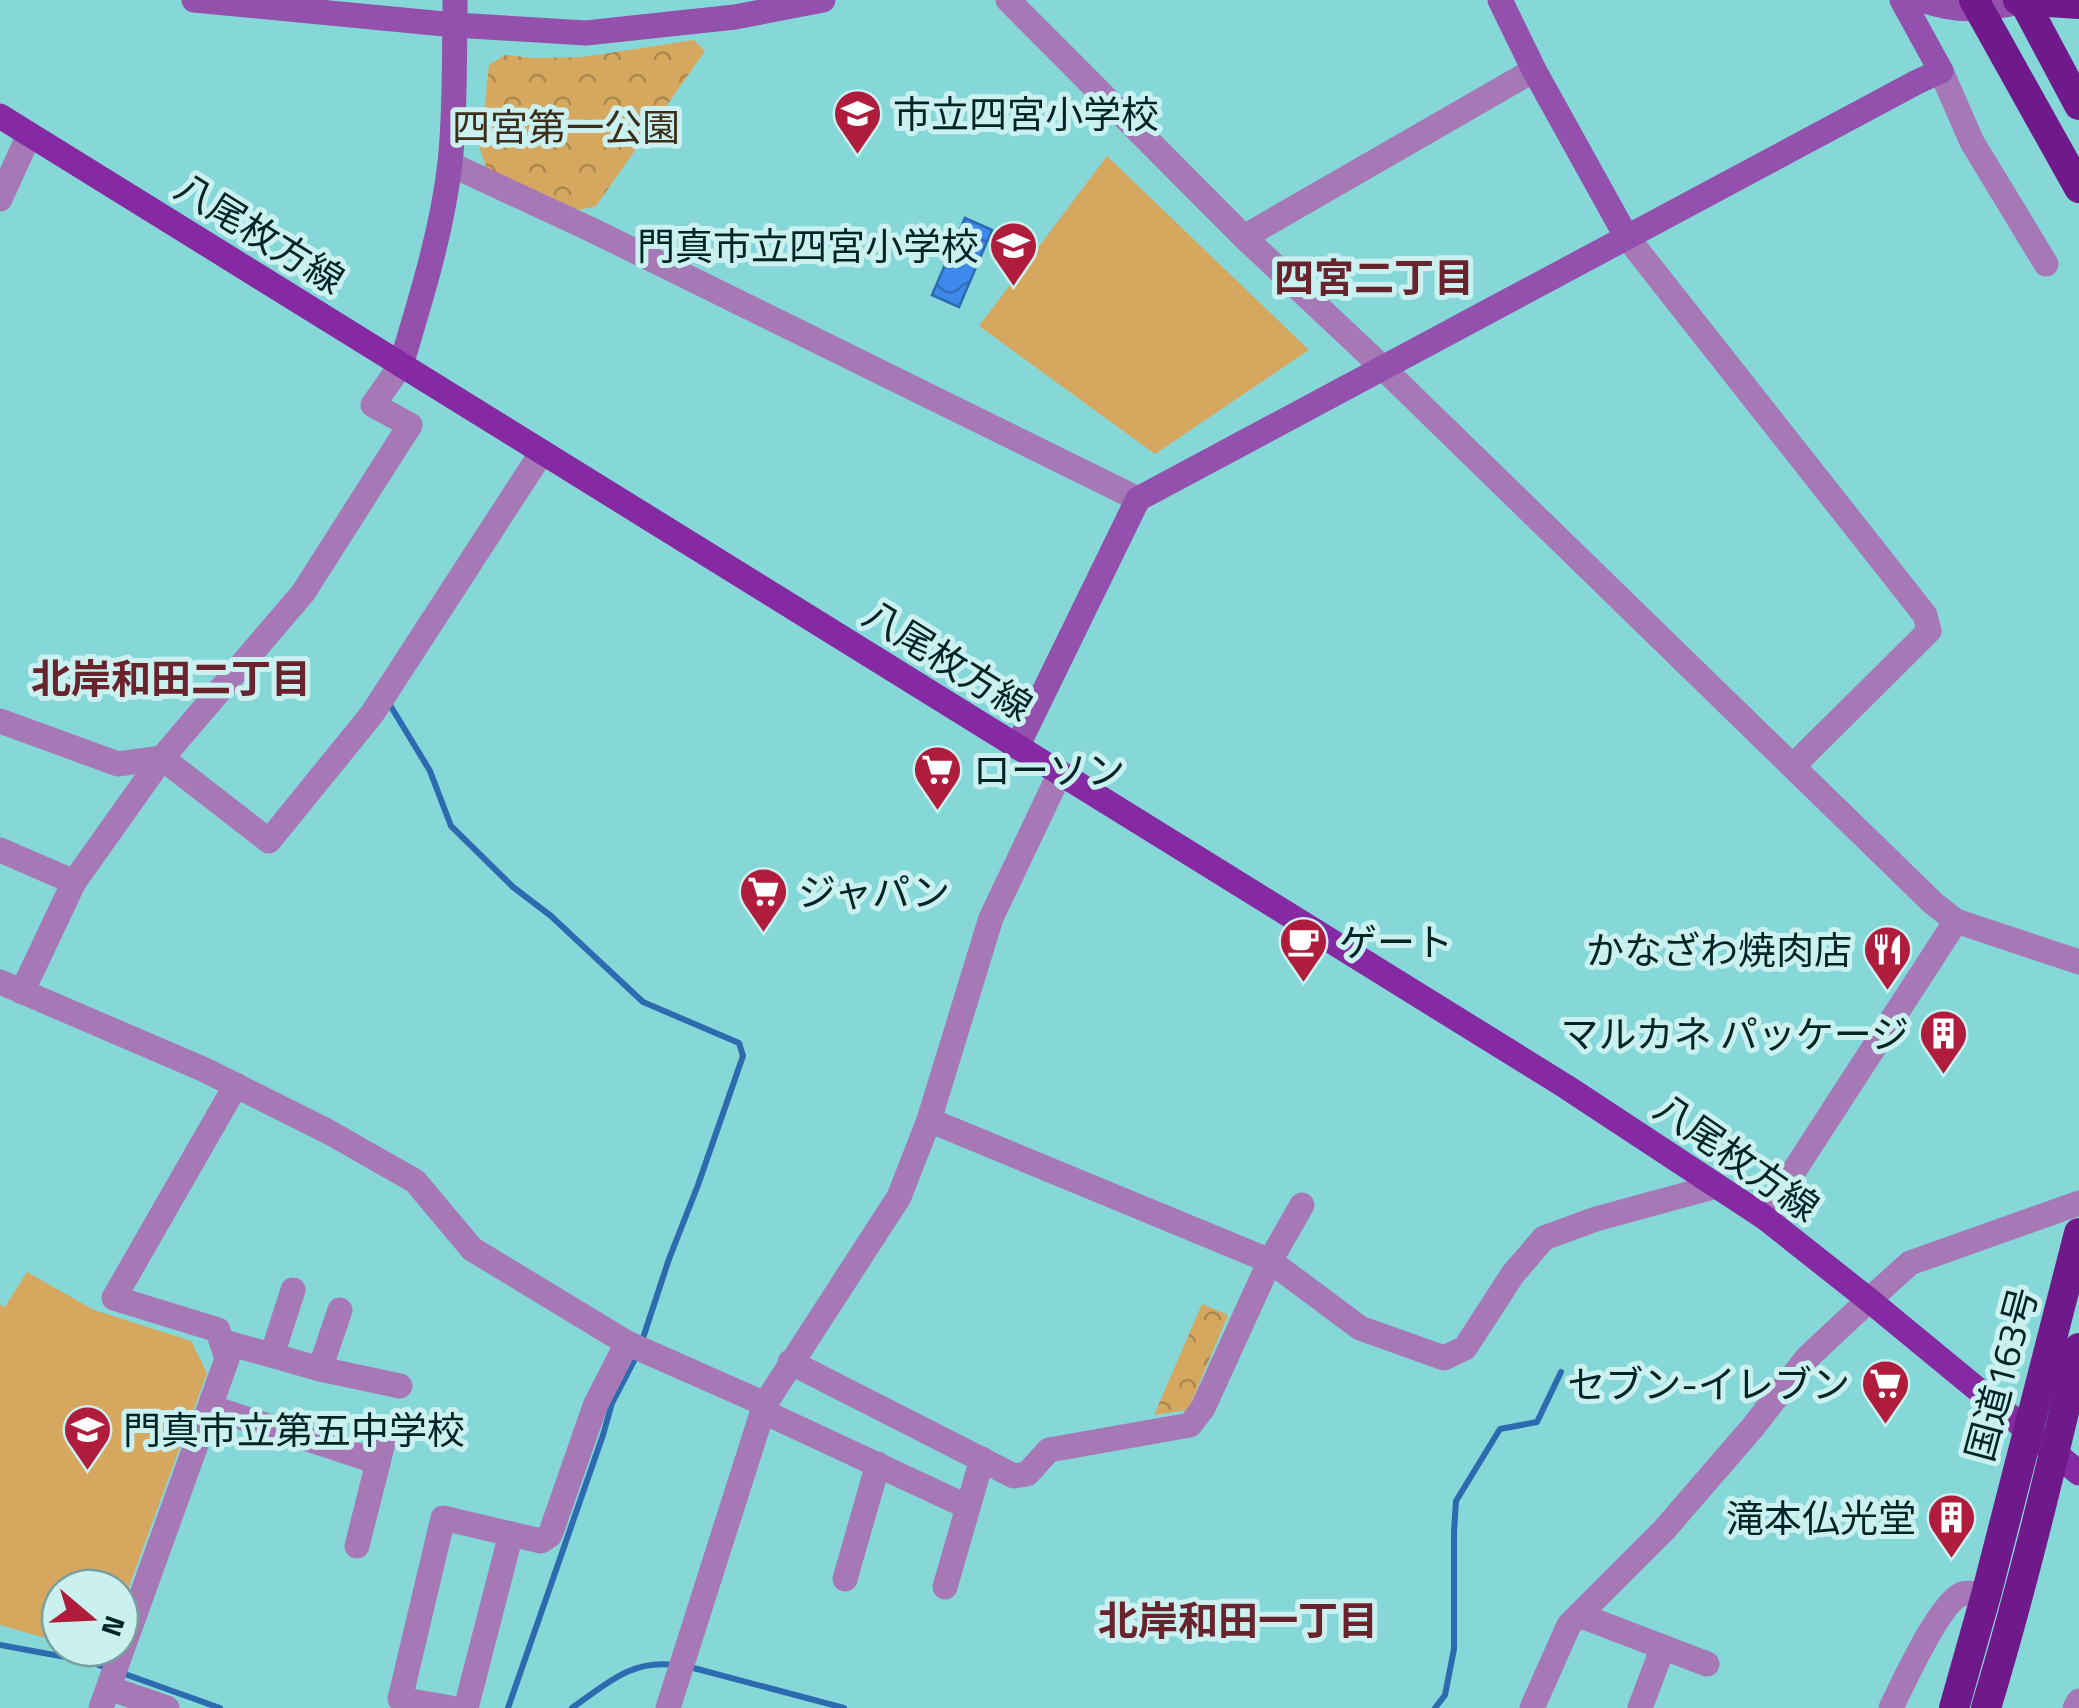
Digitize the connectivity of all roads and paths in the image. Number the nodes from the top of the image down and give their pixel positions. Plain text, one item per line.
1 (194, 0) edge
2 (1008, 0) edge
3 (1500, 0) edge
4 (1902, 0) edge
5 (1922, 0) edge
6 (1974, 0) edge
7 (1983, 0) edge
8 (2023, 0) edge
9 (816, 1) edge
10 (2077, 2) edge
11 (454, 12) edge
12 (1534, 70) junction
13 (1941, 72) junction
14 (2079, 92) edge
15 (2079, 105) edge
16 (0, 116) edge
17 (30, 135) junction
18 (450, 164) junction
19 (2079, 176) edge
20 (2079, 188) edge
21 (0, 199) edge
22 (1626, 236) junction
23 (1244, 237) junction
24 (2046, 264) dead end
25 (401, 364) junction
26 (1382, 367) junction
27 (542, 452) junction
28 (1138, 500) junction
29 (0, 721) edge
30 (1017, 747) junction
31 (162, 758) junction
32 (1793, 766) junction
33 (1060, 773) junction
34 (0, 850) edge
35 (74, 882) junction
36 (1956, 921) junction
37 (2079, 962) edge
38 (11, 987) edge
39 (236, 1086) junction
40 (929, 1120) junction
41 (1717, 1186) junction
42 (2079, 1203) edge
43 (1302, 1205) dead end
44 (1764, 1217) junction
45 (2079, 1233) edge
46 (1270, 1261) junction
47 (293, 1290) dead end
48 (1869, 1300) junction
49 (340, 1310) dead end
50 (221, 1341) junction
51 (627, 1344) junction
52 (272, 1355) junction
53 (2078, 1355) edge
54 (790, 1362) junction
55 (320, 1369) junction
56 (400, 1386) dead end
57 (210, 1407) junction
58 (764, 1407) junction
59 (2079, 1419) edge
60 (2027, 1430) junction
61 (2055, 1454) junction
62 (982, 1460) junction
63 (878, 1464) junction
64 (2079, 1473) edge
65 (968, 1507) junction
66 (510, 1534) junction
67 (357, 1546) dead end
68 (846, 1579) dead end
69 (945, 1587) dead end
70 (1986, 1595) junction
71 (1579, 1614) junction
72 (1663, 1647) junction
73 (1707, 1664) dead end
74 (109, 1685) edge
75 (2079, 1700) edge
76 (166, 1708) edge
77 (451, 1708) edge
78 (466, 1708) edge
79 (668, 1708) edge
80 (1532, 1708) edge
81 (1640, 1708) edge
82 (1891, 1708) edge
83 (1954, 1708) edge
84 (1986, 1708) edge
85 (2075, 1708) edge

1 - 11 street
2 - 23 street
3 - 12 street
4 - 13 street
5 - 8 street
6 - 20 highway, bridge
7 - 19 highway, bridge
8 - 10 highway
8 - 14 highway, bridge
8 - 15 highway, bridge
9 - 11 street
11 - 18 street
12 - 22 street
12 - 23 street
13 - 22 street
13 - 24 street
16 - 17 main road, 八尾枚方線
17 - 21 street
17 - 25 main road, 八尾枚方線
18 - 25 street
18 - 28 street
22 - 26 street
22 - 32 street
23 - 26 street
25 - 27 main road, 八尾枚方線
25 - 31 street
26 - 28 street
26 - 32 street
27 - 30 main road, 八尾枚方線
27 - 31 street
28 - 30 street
29 - 31 street
30 - 33 main road, 八尾枚方線
31 - 35 street
32 - 36 street
33 - 40 street
33 - 41 main road, 八尾枚方線
34 - 35 street
35 - 38 street
36 - 37 street
36 - 44 street
38 - 39 street
39 - 50 street
39 - 51 street
40 - 46 street
40 - 54 street
41 - 44 main road, 八尾枚方線
41 - 46 street
42 - 48 street
43 - 46 street
44 - 48 main road, 八尾枚方線
45 - 60 highway, 国道163号
46 - 62 street
47 - 52 street
48 - 60 main road, 八尾枚方線
48 - 71 street
49 - 55 street
50 - 52 street
50 - 57 street
51 - 58 street
51 - 66 street
52 - 55 street
53 - 61 highway, 国道163号
54 - 58 street
54 - 62 street
55 - 56 street
57 - 67 street
57 - 74 street
58 - 63 street
58 - 79 street
59 - 61 street
60 - 61 main road, 八尾枚方線
60 - 70 highway, 国道163号
61 - 64 main road, 八尾枚方線
61 - 84 highway, 国道163号
62 - 65 street
63 - 65 street
63 - 68 street
65 - 69 street
66 - 77 street
66 - 78 street
70 - 82 street
70 - 83 highway, 国道163号
71 - 72 street
71 - 80 street
72 - 73 street
72 - 81 street
74 - 76 street
75 - 85 street

